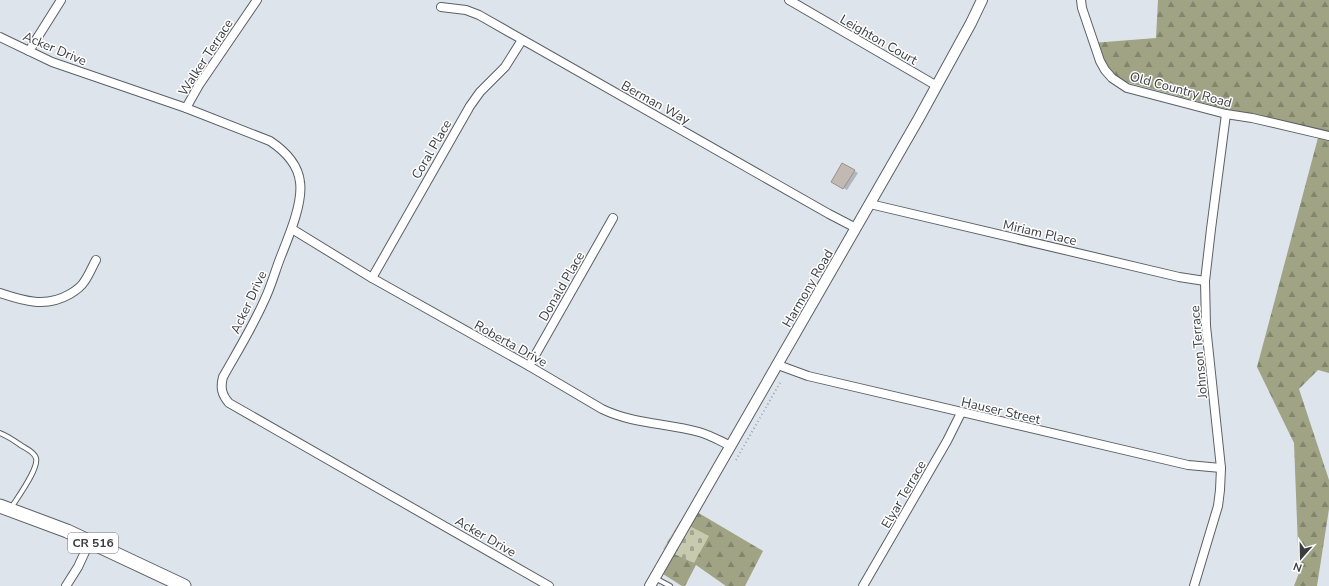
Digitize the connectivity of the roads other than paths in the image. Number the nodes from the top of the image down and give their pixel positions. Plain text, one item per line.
1 (61, 0) edge
2 (257, 0) edge
3 (789, 0) edge
4 (982, 0) edge
5 (1081, 0) edge
6 (441, 7) dead end
7 (0, 37) edge
8 (522, 40) junction
9 (29, 51) junction
10 (937, 86) junction
11 (186, 108) junction
12 (1226, 114) junction
13 (1329, 136) edge
14 (870, 204) junction
15 (613, 218) dead end
16 (292, 228) junction
17 (856, 228) junction
18 (96, 260) dead end
19 (372, 278) junction
20 (1205, 281) junction
21 (0, 293) edge
22 (778, 365) junction
23 (529, 366) junction
24 (961, 413) junction
25 (0, 433) edge
26 (730, 446) junction
27 (1221, 468) junction
28 (5, 508) edge
29 (90, 541) junction
30 (652, 582) edge
31 (66, 586) edge
32 (184, 586) edge
33 (548, 586) edge
34 (670, 586) edge
35 (864, 586) edge
36 (1194, 586) edge

1 - 9 street
2 - 11 street, Walker Terrace
3 - 10 street, Leighton Court
4 - 10 street, Harmony Road
5 - 12 street, Old Country Road
6 - 8 street, Berman Way
7 - 9 street, Acker Drive
8 - 17 street, Berman Way
8 - 19 street, Coral Place
9 - 11 street, Acker Drive
10 - 14 street, Harmony Road
11 - 16 street, Acker Drive
12 - 13 street, Old Country Road
12 - 20 street, Johnson Terrace
14 - 17 street, Harmony Road
14 - 20 street, Miriam Place
15 - 23 street, Donald Place
16 - 19 street, Roberta Drive
16 - 33 street, Acker Drive
17 - 22 street, Harmony Road
18 - 21 street
19 - 23 street, Roberta Drive
20 - 27 street, Johnson Terrace
22 - 24 street, Hauser Street
22 - 26 street, Harmony Road
23 - 26 street, Roberta Drive
24 - 27 street, Hauser Street
24 - 35 street, Elyar Terrace
25 - 28 lane
26 - 30 street, Harmony Road
27 - 36 street, Johnson Terrace
28 - 29 main road, CR 516
29 - 31 street
29 - 32 main road, CR 516
30 - 34 lane

